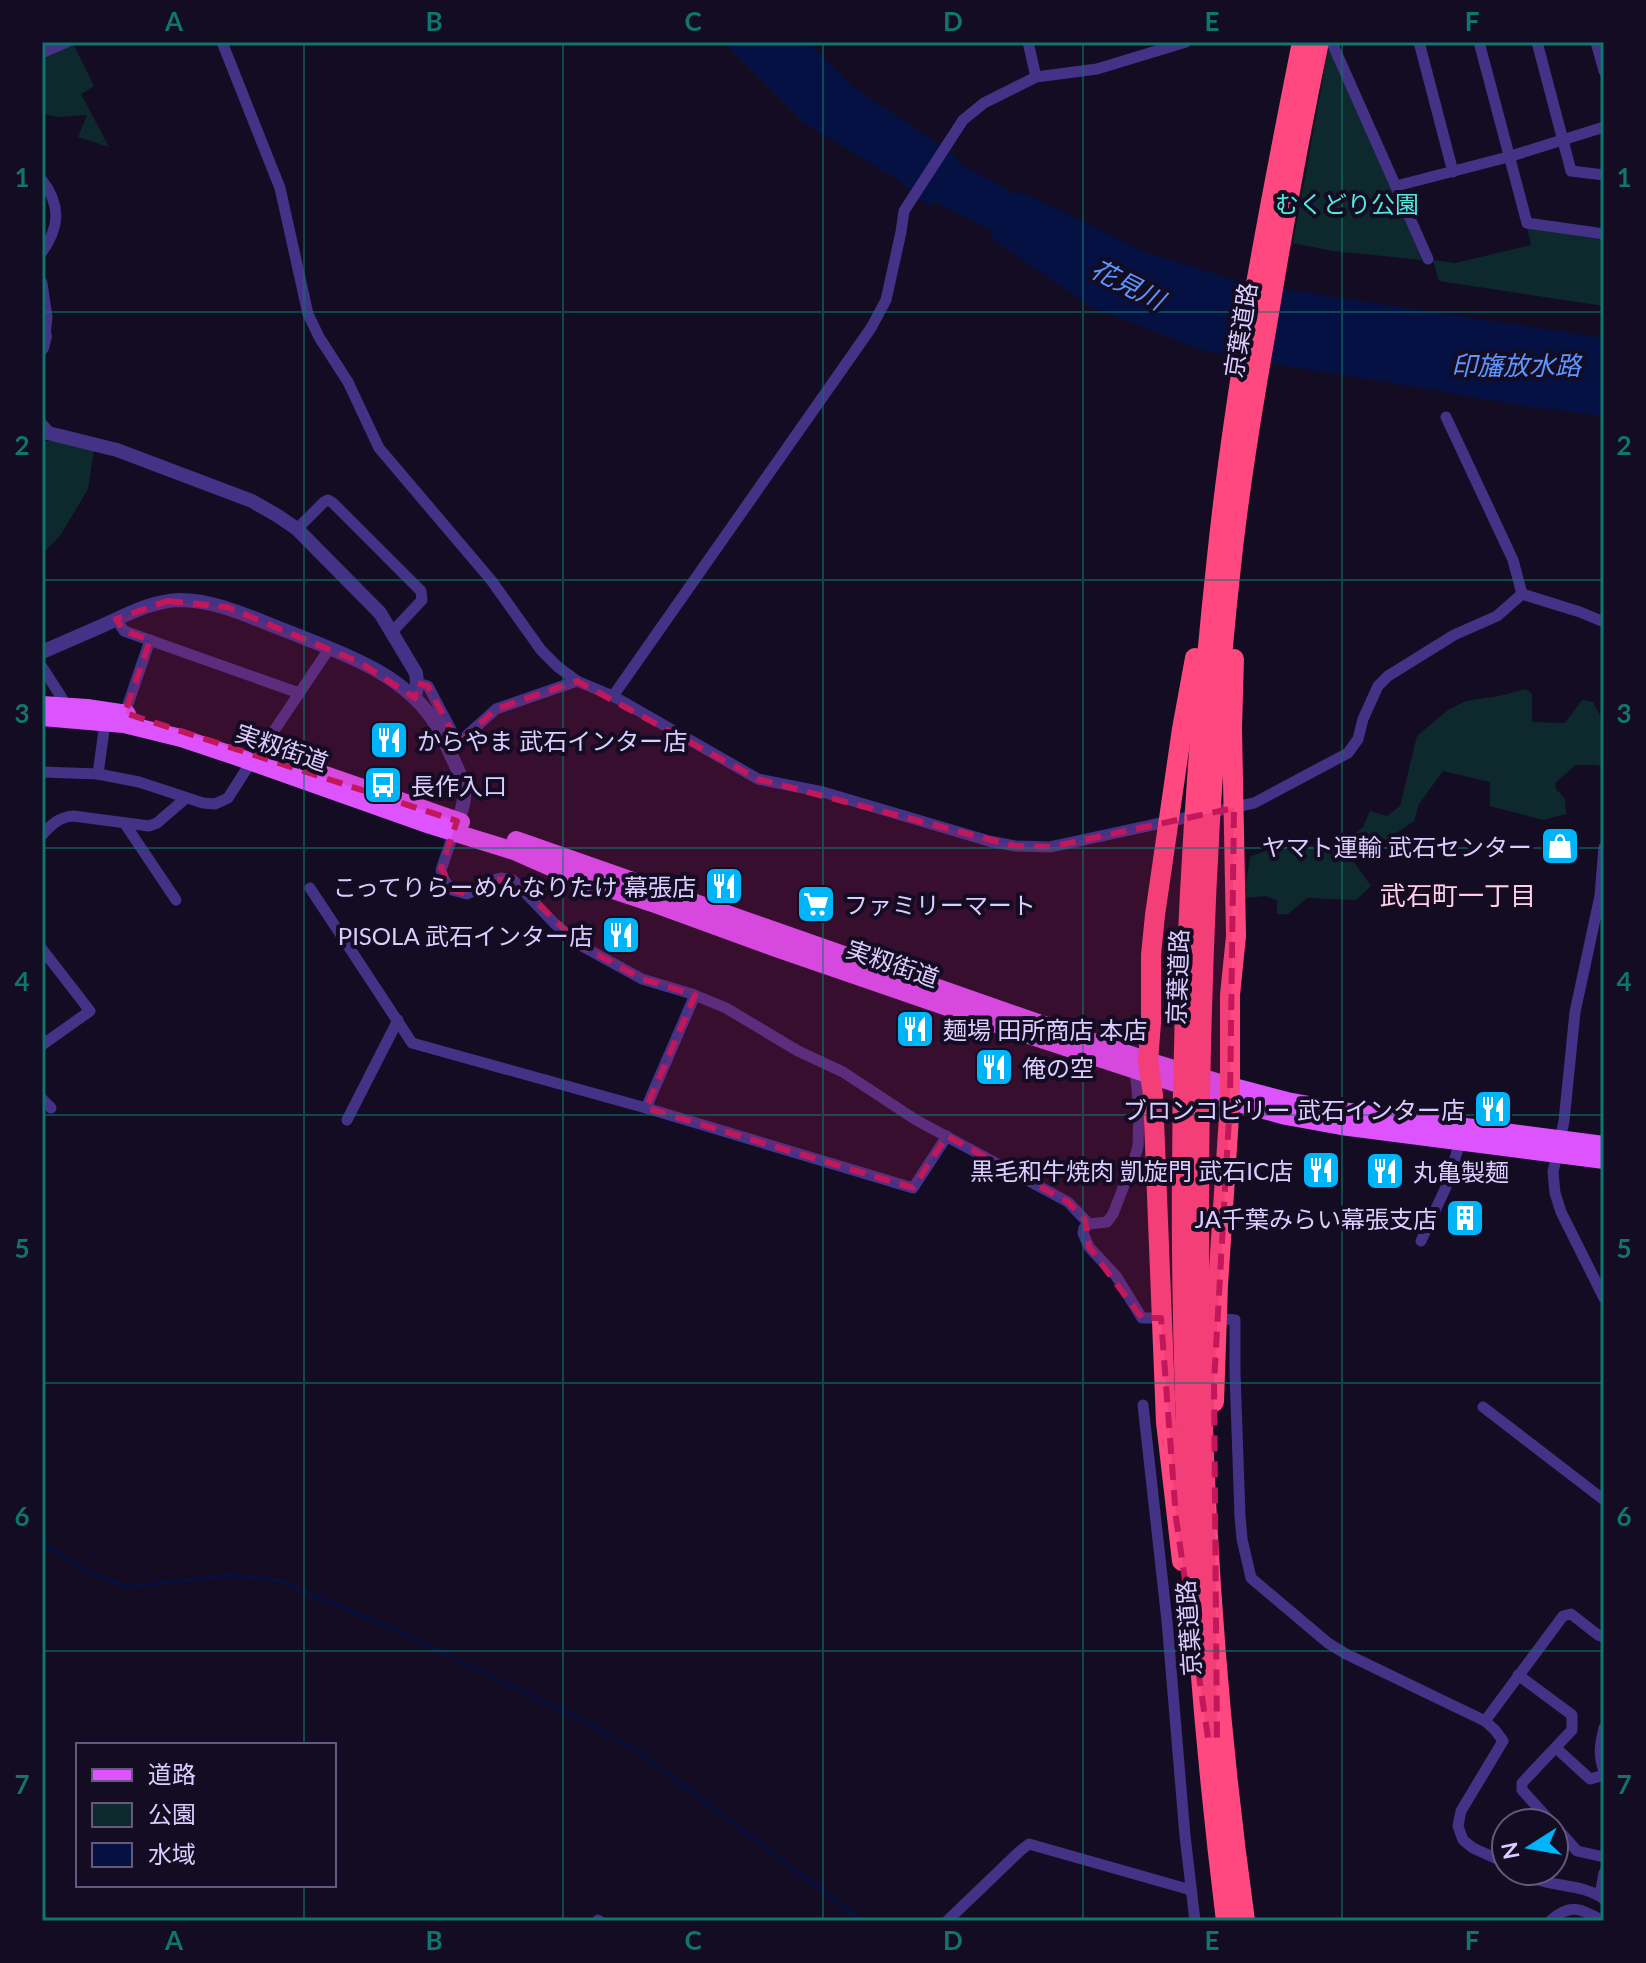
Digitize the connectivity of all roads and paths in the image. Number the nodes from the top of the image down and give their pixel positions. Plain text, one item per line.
1 (67, 42) edge
2 (222, 42) edge
3 (1028, 42) edge
4 (1186, 42) edge
5 (1302, 42) edge
6 (1319, 42) edge
7 (1333, 42) edge
8 (1419, 42) edge
9 (1479, 42) edge
10 (1537, 42) edge
11 (1596, 42) edge
12 (42, 53) edge
13 (1604, 71) edge
14 (1036, 77) junction
15 (1604, 127) edge
16 (1563, 140) junction
17 (1508, 157) junction
18 (1453, 172) junction
19 (1604, 175) edge
20 (42, 180) edge
21 (1396, 186) junction
22 (1604, 234) edge
23 (42, 252) edge
24 (1428, 259) dead end
25 (42, 283) edge
26 (44, 342) edge
27 (1446, 417) dead end
28 (42, 426) edge
29 (1242, 431) junction
30 (297, 529) junction
31 (1522, 594) junction
32 (116, 619) junction
33 (1604, 622) edge
34 (392, 632) junction
35 (150, 640) junction
36 (329, 649) junction
37 (42, 652) edge
38 (42, 667) edge
39 (577, 681) junction
40 (416, 691) junction
41 (299, 693) junction
42 (613, 696) junction
43 (42, 705) edge
44 (65, 706) junction
45 (125, 713) junction
46 (42, 717) edge
47 (105, 723) junction
48 (255, 758) junction
49 (42, 772) edge
50 (98, 774) junction
51 (186, 798) junction
52 (125, 824) junction
53 (456, 827) junction
54 (42, 835) edge
55 (1604, 847) edge
56 (310, 888) dead end
57 (176, 900) dead end
58 (1198, 907) junction
59 (42, 949) edge
60 (695, 995) junction
61 (398, 1020) junction
62 (42, 1045) edge
63 (1154, 1071) junction
64 (1222, 1091) junction
65 (646, 1108) junction
66 (347, 1120) dead end
67 (947, 1136) junction
68 (1460, 1142) junction
69 (1604, 1145) edge
70 (1559, 1147) junction
71 (1604, 1160) edge
72 (1089, 1224) junction
73 (1421, 1241) dead end
74 (1604, 1298) edge
75 (1143, 1405) dead end
76 (1483, 1407) dead end
77 (1604, 1500) edge
78 (1604, 1637) edge
79 (1217, 1674) junction
80 (1518, 1675) junction
81 (1202, 1698) junction
82 (1485, 1721) junction
83 (1604, 1728) edge
84 (1556, 1748) junction
85 (1604, 1773) edge
86 (1538, 1807) edge
87 (1570, 1843) edge
88 (1490, 1856) edge
89 (1604, 1857) edge
90 (1604, 1873) edge
91 (1570, 1886) edge
92 (1191, 1890) junction
93 (1602, 1897) edge
94 (947, 1921) edge
95 (1195, 1921) edge
96 (1226, 1921) edge
97 (1245, 1921) edge
98 (1550, 1921) edge
99 (1603, 1921) edge

1 - 12 street
2 - 39 street
3 - 14 street
4 - 14 street
5 - 29 highway, 京葉道路
6 - 29 highway, 京葉道路
7 - 21 street
8 - 18 street
9 - 17 street
10 - 16 street
11 - 13 street
14 - 42 street
15 - 16 street
16 - 17 street
16 - 19 street
17 - 18 street
17 - 22 street
18 - 21 street
20 - 23 street
21 - 24 street
25 - 26 street
27 - 31 street
28 - 30 street
29 - 58 highway, 京葉道路
29 - 63 highway
29 - 64 highway
30 - 34 street
30 - 34 street
31 - 33 street
31 - 42 street
32 - 35 street
32 - 36 street
32 - 37 street
34 - 40 street
35 - 41 street
35 - 45 street
36 - 40 street
36 - 41 street
38 - 44 street
39 - 40 street
39 - 42 street
40 - 53 street
41 - 48 street
43 - 44 main road, 実籾街道
44 - 45 main road, 実籾街道
45 - 48 main road, 実籾街道
46 - 47 main road, 実籾街道
47 - 48 main road, 実籾街道
47 - 50 street
48 - 51 street
48 - 53 main road, 実籾街道
49 - 50 street
50 - 51 street
51 - 52 street
52 - 54 street
52 - 57 street
53 - 60 street
53 - 63 main road, 実籾街道
55 - 70 street
56 - 61 street
58 - 79 highway, 京葉道路
58 - 81 highway, 京葉道路
59 - 62 street
60 - 65 street
60 - 67 street
61 - 65 street
61 - 66 street
63 - 64 main road, 実籾街道
63 - 72 street
63 - 81 highway
64 - 68 main road, 実籾街道
64 - 70 main road, 実籾街道
64 - 79 highway
65 - 67 street
67 - 72 street
68 - 70 main road, 実籾街道
68 - 73 street
69 - 70 main road, 実籾街道
70 - 71 main road, 実籾街道
70 - 74 street
72 - 82 street
75 - 92 street
76 - 77 street
78 - 80 street
79 - 97 highway, 京葉道路
80 - 82 street
80 - 84 street
81 - 96 highway, 京葉道路
82 - 88 street
83 - 85 street
84 - 85 street
84 - 86 street
87 - 89 street
90 - 93 street
91 - 93 street
92 - 94 street
92 - 95 street
98 - 99 street

